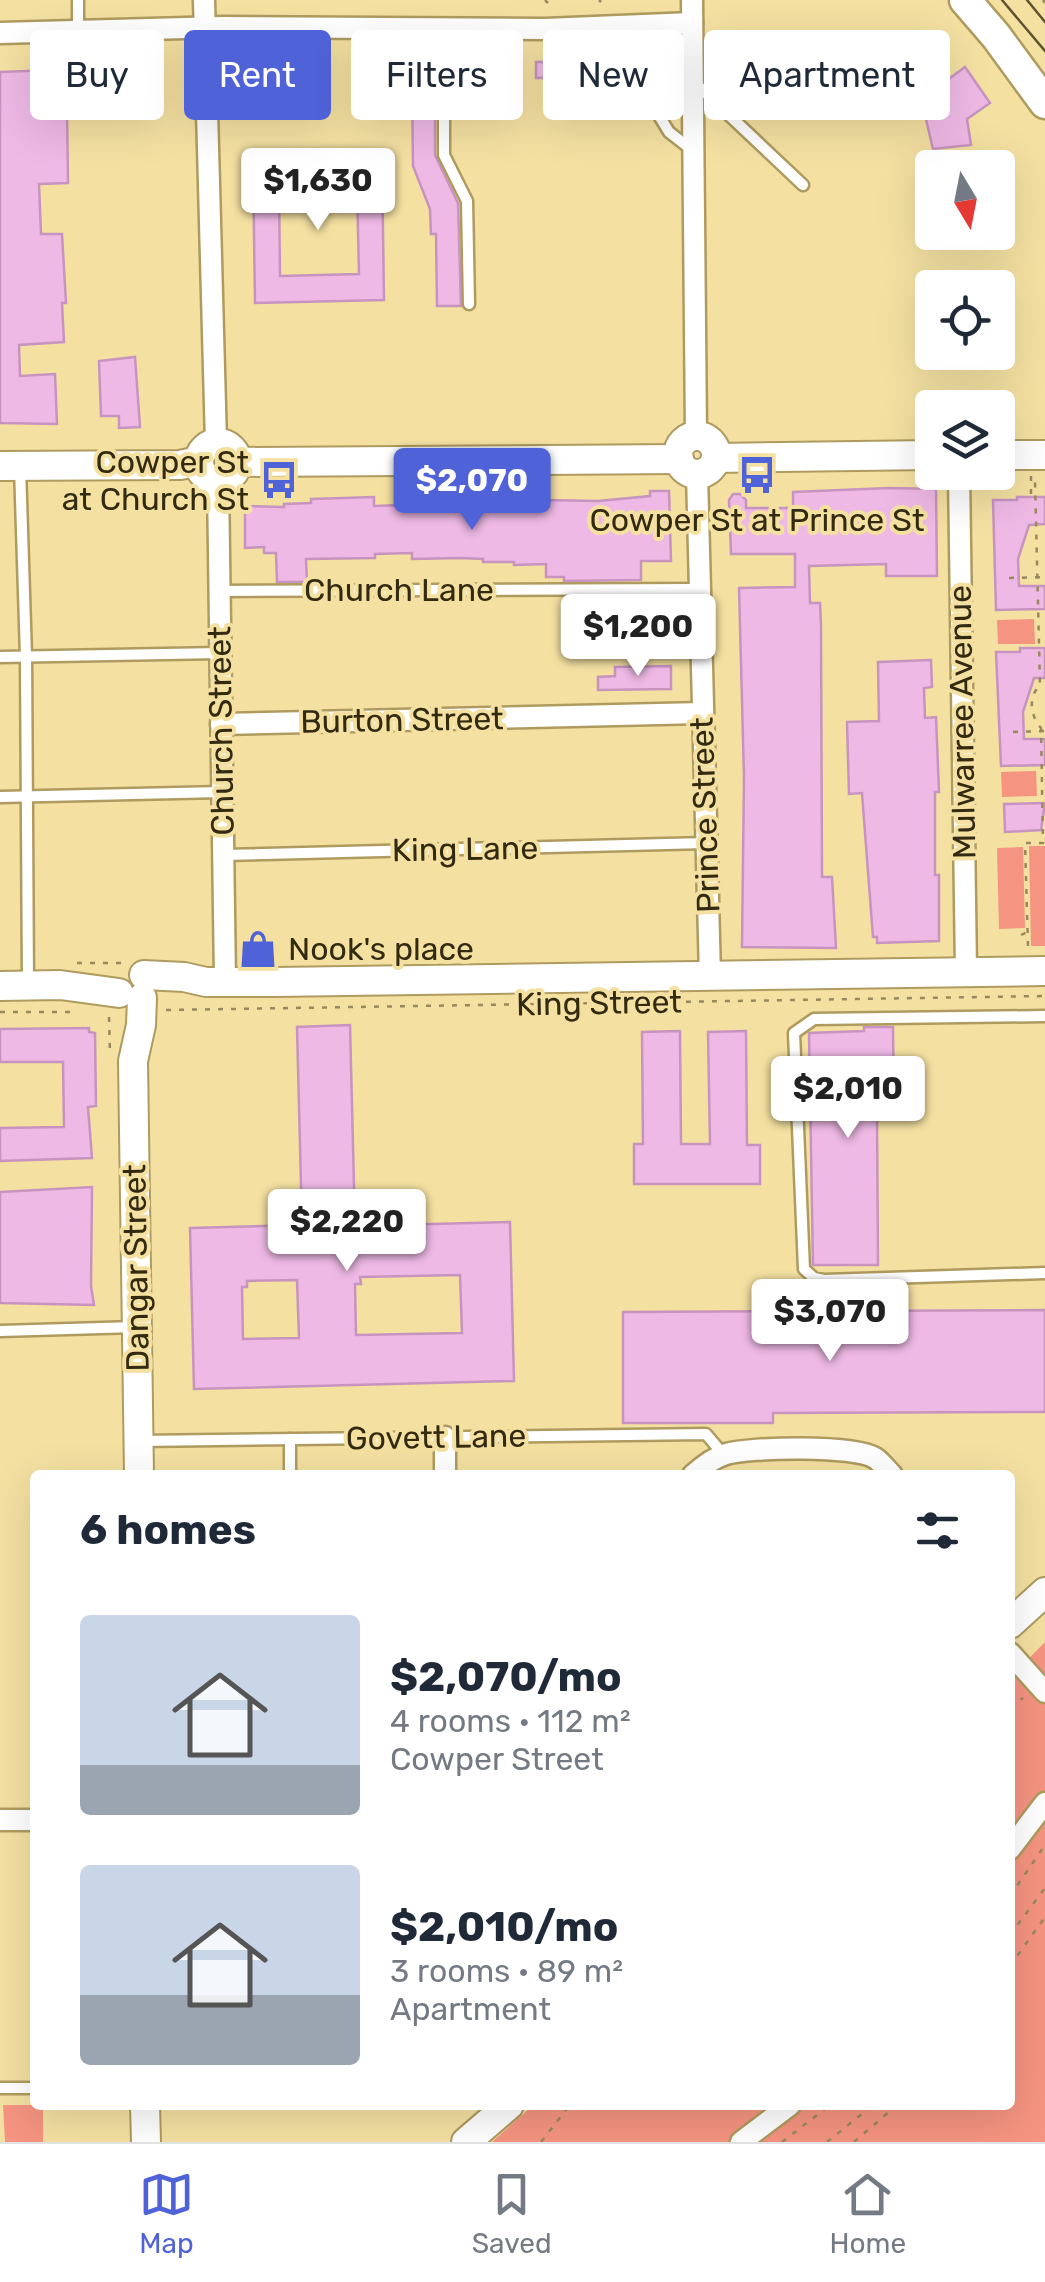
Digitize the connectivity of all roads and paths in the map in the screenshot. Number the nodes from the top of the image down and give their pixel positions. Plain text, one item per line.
1 (78, 0) edge
2 (204, 0) edge
3 (692, 0) edge
4 (964, 0) edge
5 (692, 24) junction
6 (597, 26) junction
7 (206, 28) junction
8 (444, 28) junction
9 (78, 29) junction
10 (0, 33) edge
11 (695, 83) junction
12 (1045, 103) edge
13 (694, 151) junction
14 (803, 184) dead end
15 (468, 304) dead end
16 (696, 435) joint
17 (915, 456) edge
18 (217, 462) junction
19 (697, 464) junction
20 (10, 466) edge
21 (1037, 472) edge
22 (959, 490) edge
23 (1034, 494) junction
24 (1032, 500) dead end
25 (1009, 578) dead end
26 (1038, 580) junction
27 (1045, 580) edge
28 (698, 589) junction
29 (219, 591) junction
30 (220, 653) junction
31 (26, 656) junction
32 (0, 657) edge
33 (702, 713) junction
34 (220, 724) junction
35 (1013, 732) dead end
36 (1043, 734) edge
37 (222, 792) junction
38 (0, 797) edge
39 (25, 797) junction
40 (1044, 800) edge
41 (706, 843) junction
42 (1044, 843) edge
43 (223, 855) junction
44 (1028, 932) junction
45 (1020, 934) dead end
46 (1028, 946) dead end
47 (1045, 970) edge
48 (966, 972) junction
49 (63, 974) junction
50 (710, 976) junction
51 (215, 982) junction
52 (14, 986) edge
53 (130, 991) junction
54 (1045, 996) edge
55 (0, 1012) edge
56 (84, 1012) dead end
57 (1045, 1016) edge
58 (110, 1025) dead end
59 (1045, 1273) edge
60 (137, 1327) junction
61 (0, 1331) edge
62 (445, 1437) junction
63 (290, 1439) junction
64 (139, 1440) junction
65 (724, 1455) junction
66 (140, 1470) edge
67 (290, 1470) edge
68 (445, 1470) edge
69 (697, 1470) edge
70 (887, 1470) edge
71 (1045, 1592) edge
72 (1015, 1613) edge
73 (1015, 1658) edge
74 (1045, 1692) edge
75 (1045, 1804) edge
76 (0, 1820) edge
77 (30, 1820) edge
78 (1015, 1843) edge
79 (1045, 1845) edge
80 (1045, 1888) edge
81 (1015, 1889) edge
82 (1045, 1917) edge
83 (1015, 1929) edge
84 (1015, 1959) edge
85 (0, 2088) edge
86 (30, 2088) edge
87 (145, 2110) edge
88 (476, 2110) edge
89 (503, 2110) edge
90 (566, 2110) edge
91 (783, 2110) edge
92 (824, 2110) edge
93 (868, 2110) edge
94 (891, 2110) edge
95 (146, 2142) edge
96 (442, 2142) edge
97 (466, 2142) edge
98 (541, 2142) edge
99 (741, 2142) edge
100 (782, 2142) edge
101 (827, 2142) edge
102 (854, 2142) edge

1 - 9 lane
2 - 7 street, Church Street
3 - 5 street
4 - 12 main road
5 - 6 street
5 - 11 street
6 - 8 street
6 - 13 lane
7 - 8 street
7 - 9 street
7 - 18 street, Church Street
8 - 15 lane
9 - 10 street
11 - 13 street
11 - 14 lane
13 - 16 street
16 - 19 street
17 - 19 street
18 - 19 street
18 - 20 street
18 - 29 street, Church Street
19 - 28 street, Prince Street
20 - 31 lane
21 - 23 path
22 - 48 street, Mulwarree Avenue
23 - 24 path
23 - 26 path
25 - 26 path
26 - 27 path
26 - 36 path
28 - 29 lane, Church Lane
28 - 33 street, Prince Street
29 - 30 street, Church Street
30 - 31 lane
30 - 34 street, Church Street
31 - 32 lane
31 - 39 lane
33 - 34 street, Burton Street
33 - 41 street, Prince Street
34 - 37 street, Church Street
35 - 36 path
36 - 40 path
37 - 39 lane
37 - 43 street, Church Street
38 - 39 lane
39 - 52 lane
40 - 42 path
41 - 43 lane, King Lane
41 - 50 street, Prince Street
42 - 44 path
43 - 51 street, Church Street
44 - 45 path
44 - 46 path
47 - 48 street, King Street
48 - 50 street, King Street
49 - 52 street, King Street
49 - 53 street, King Street
49 - 53 path, King Street
50 - 51 street, King Street
51 - 53 street, King Street
53 - 54 path, King Street
53 - 58 path
53 - 60 street, Dangar Street
55 - 56 path
57 - 59 lane
60 - 61 lane
60 - 64 street, Dangar Street
62 - 63 lane, Govett Lane
62 - 65 lane, Govett Lane
62 - 68 street
63 - 64 lane, Govett Lane
63 - 67 lane
64 - 66 street, Dangar Street
65 - 69 street
65 - 70 street
71 - 72 street
73 - 74 street
75 - 78 street
76 - 77 street
79 - 81 path
80 - 83 path
82 - 84 path
85 - 86 lane
87 - 95 street
88 - 96 street
89 - 97 street
90 - 98 path
91 - 99 street
92 - 100 path
93 - 101 path
94 - 102 path

